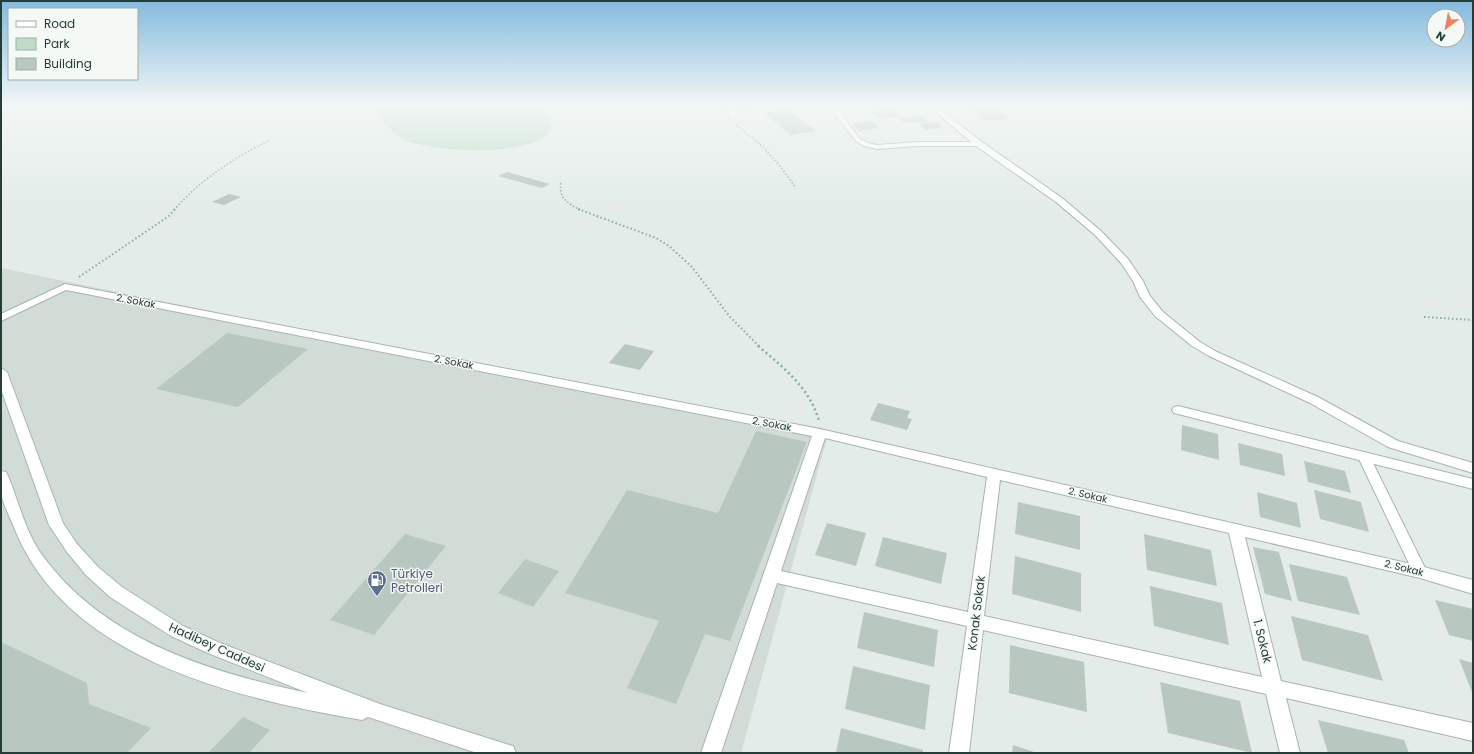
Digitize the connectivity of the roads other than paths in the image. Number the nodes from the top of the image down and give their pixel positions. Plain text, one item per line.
1 (857, 139) edge
2 (973, 139) edge
3 (979, 144) junction
4 (1, 318) edge
5 (1, 372) edge
6 (1178, 410) dead end
7 (820, 433) junction
8 (1364, 456) junction
9 (1473, 468) edge
10 (994, 473) junction
11 (1, 476) edge
12 (1473, 484) edge
13 (1236, 529) junction
14 (1420, 572) junction
15 (771, 575) junction
16 (1473, 587) edge
17 (975, 621) junction
18 (1274, 688) junction
19 (380, 713) junction
20 (1473, 732) edge
21 (506, 753) edge
22 (711, 753) edge
23 (959, 753) edge
24 (1290, 753) edge

1 - 3 lane
2 - 3 street
3 - 9 street
4 - 7 street, 2. Sokak
5 - 19 street, Hadibey Caddesi
6 - 8 street
7 - 10 street, 2. Sokak
7 - 15 street
8 - 12 street
8 - 14 lane
10 - 13 street, 2. Sokak
10 - 17 street, Konak Sokak
11 - 19 street, Hadibey Caddesi
13 - 14 street, 2. Sokak
13 - 18 street, 1. Sokak
14 - 16 street, 2. Sokak
15 - 17 street
15 - 22 street
17 - 18 street
17 - 23 street, Konak Sokak
18 - 20 street
18 - 24 street, 1. Sokak
19 - 21 street, Hadibey Caddesi

